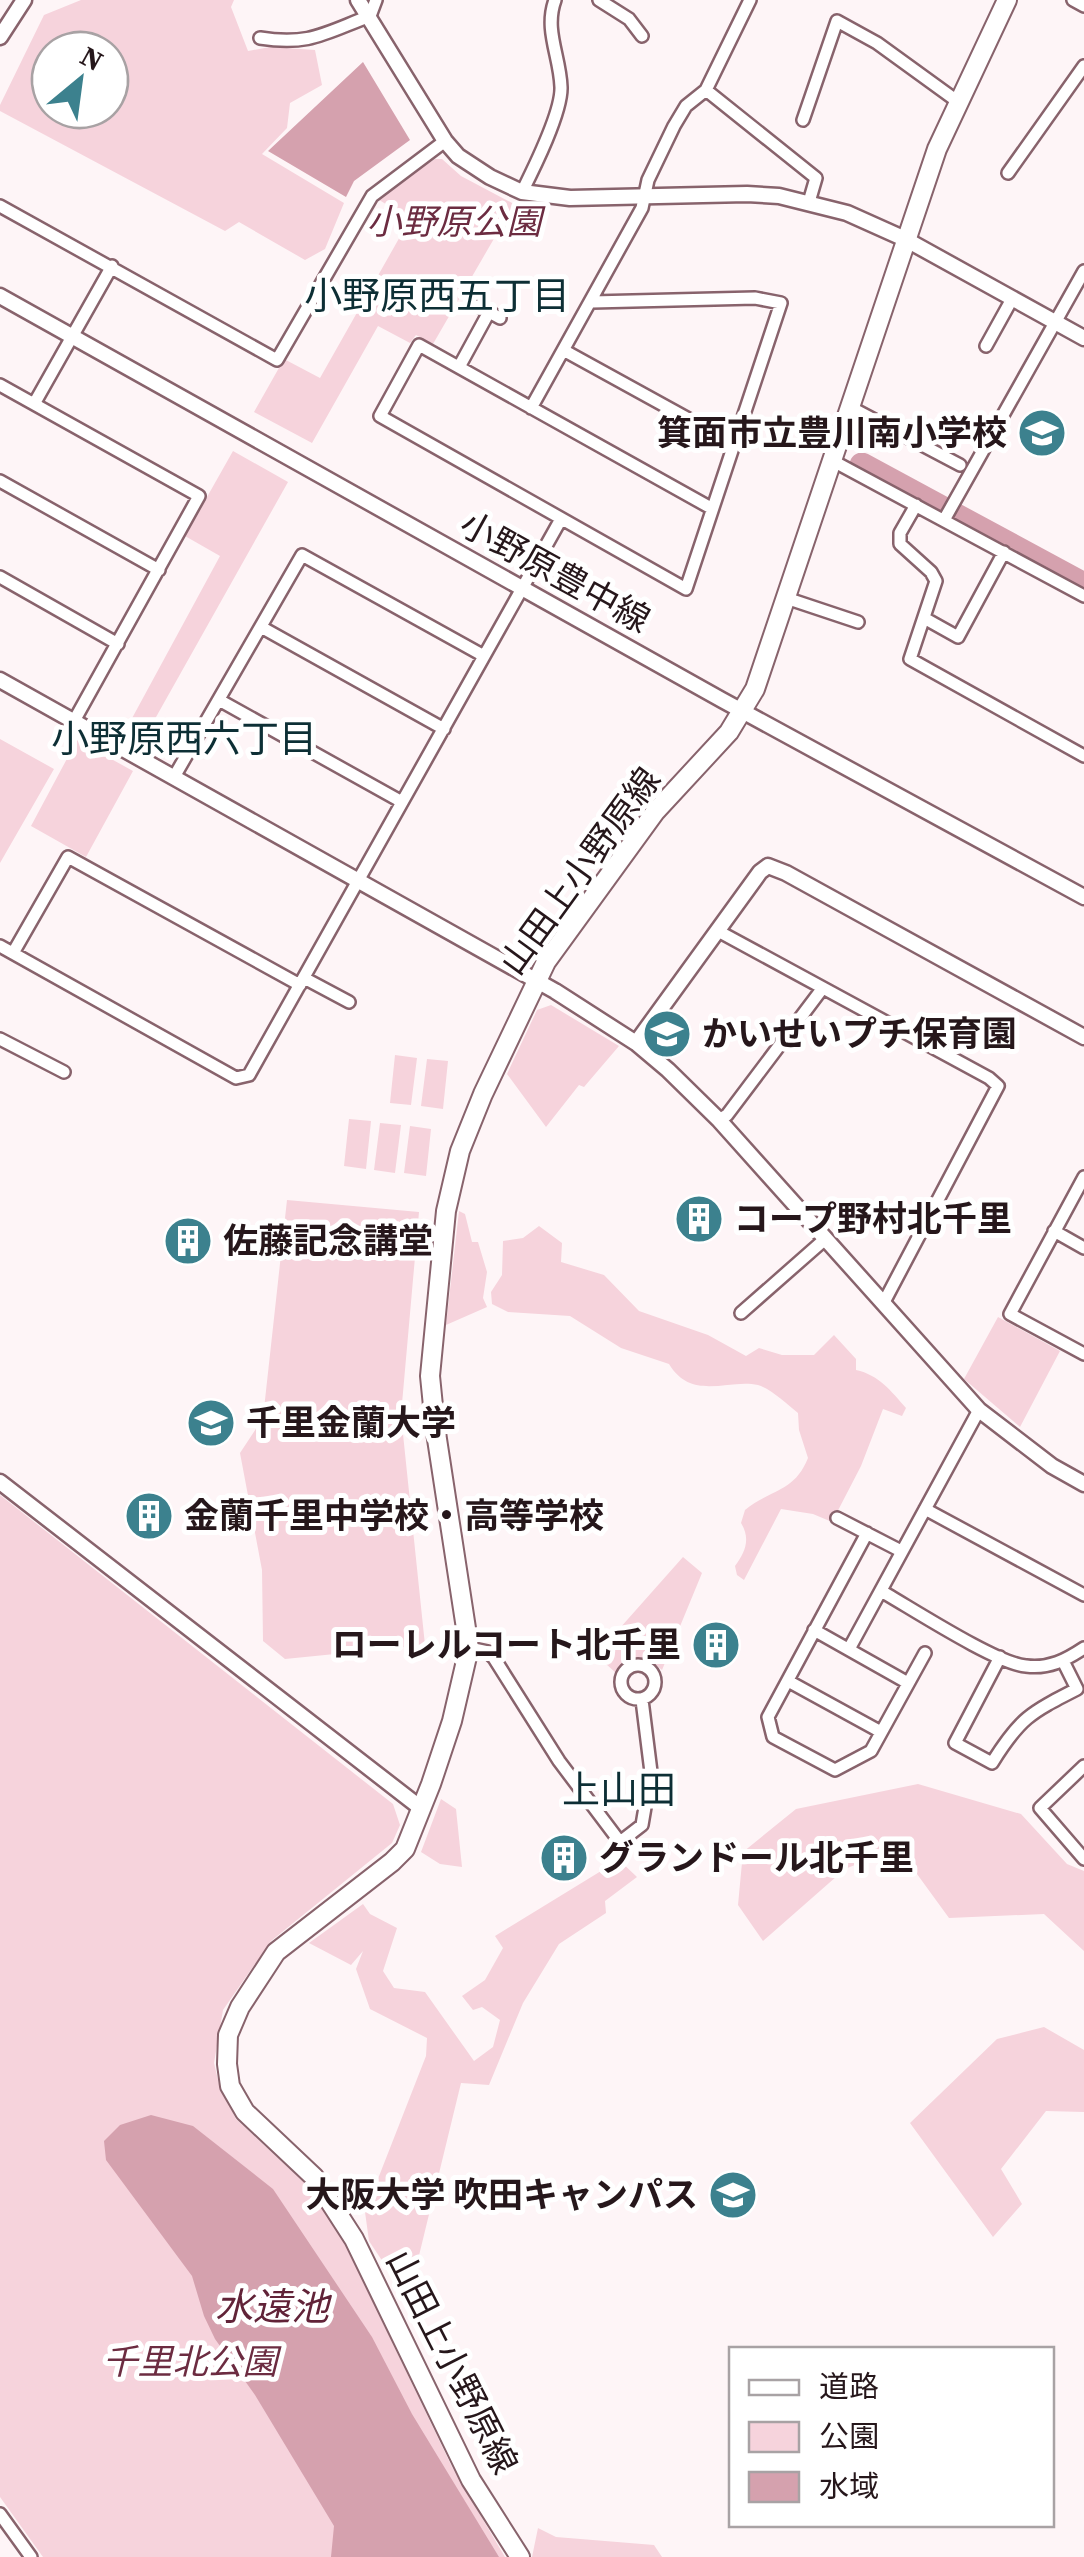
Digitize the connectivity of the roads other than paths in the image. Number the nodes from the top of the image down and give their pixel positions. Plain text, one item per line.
1 (24, 0) edge
2 (358, 0) edge
3 (376, 0) edge
4 (555, 0) edge
5 (599, 0) edge
6 (750, 0) edge
7 (1007, 0) edge
8 (1073, 0) edge
9 (1084, 6) edge
10 (370, 16) junction
11 (642, 36) dead end
12 (0, 37) edge
13 (260, 38) dead end
14 (1084, 66) edge
15 (706, 90) junction
16 (958, 101) junction
17 (803, 120) dead end
18 (444, 140) junction
19 (1008, 173) dead end
20 (522, 192) junction
21 (644, 196) junction
22 (809, 202) junction
23 (0, 206) edge
24 (905, 239) junction
25 (112, 266) junction
26 (1084, 270) edge
27 (0, 296) edge
28 (1012, 299) junction
29 (592, 302) junction
30 (489, 312) dead end
31 (1055, 323) junction
32 (73, 336) junction
33 (1084, 338) edge
34 (986, 346) dead end
35 (565, 351) junction
36 (459, 367) junction
37 (0, 385) edge
38 (34, 404) junction
39 (850, 407) junction
40 (532, 408) junction
41 (734, 444) junction
42 (833, 460) junction
43 (960, 465) dead end
44 (0, 481) edge
45 (916, 505) junction
46 (712, 508) junction
47 (948, 513) junction
48 (561, 519) junction
49 (1004, 552) junction
50 (158, 570) junction
51 (0, 577) edge
52 (523, 588) junction
53 (1084, 596) edge
54 (786, 598) junction
55 (924, 618) junction
56 (858, 622) dead end
57 (261, 627) junction
58 (118, 644) junction
59 (484, 656) junction
60 (0, 680) edge
61 (219, 700) junction
62 (742, 710) junction
63 (74, 722) junction
64 (444, 729) junction
65 (1084, 756) edge
66 (174, 777) junction
67 (402, 802) junction
68 (358, 880) junction
69 (1084, 897) edge
70 (718, 931) junction
71 (0, 946) edge
72 (14, 953) junction
73 (302, 981) junction
74 (536, 981) junction
75 (822, 988) junction
76 (349, 1002) dead end
77 (1084, 1037) edge
78 (0, 1039) edge
79 (636, 1043) junction
80 (64, 1072) dead end
81 (719, 1120) junction
82 (1084, 1177) edge
83 (1054, 1231) junction
84 (824, 1240) junction
85 (1084, 1248) edge
86 (883, 1304) junction
87 (741, 1313) dead end
88 (1084, 1354) edge
89 (979, 1410) junction
90 (0, 1482) edge
91 (1084, 1484) edge
92 (925, 1508) junction
93 (837, 1518) dead end
94 (866, 1533) junction
95 (901, 1552) junction
96 (881, 1592) junction
97 (1084, 1594) edge
98 (814, 1630) junction
99 (469, 1648) junction
100 (1084, 1648) edge
101 (848, 1650) junction
102 (926, 1653) dead end
103 (1000, 1657) junction
104 (1063, 1661) junction
105 (788, 1681) junction
106 (908, 1682) junction
107 (642, 1700) dead end
108 (881, 1732) junction
109 (1084, 1766) edge
110 (422, 1810) junction
111 (1084, 1859) edge
112 (0, 2514) edge
113 (31, 2557) edge
114 (520, 2557) edge

1 - 12 street
2 - 10 street
3 - 10 street
4 - 20 street
5 - 11 street
6 - 15 street
7 - 16 main road, 山田上小野原線
8 - 9 street
10 - 13 street
10 - 18 street
14 - 19 street
15 - 21 street
15 - 22 street
16 - 17 street
16 - 24 main road, 山田上小野原線
18 - 20 street
18 - 25 street
20 - 21 street
21 - 22 street
21 - 29 street
22 - 24 street
23 - 25 street
24 - 28 street
24 - 39 main road, 山田上小野原線
25 - 32 street
26 - 31 street
27 - 32 street, 小野原豊中線
28 - 31 street
28 - 34 street
29 - 35 street
29 - 41 street
30 - 36 street
31 - 33 street
31 - 47 street
32 - 38 street
32 - 52 street, 小野原豊中線
35 - 40 street
35 - 41 street
36 - 40 street
36 - 48 street
37 - 38 street
38 - 50 street
39 - 42 main road, 山田上小野原線
39 - 43 street
40 - 46 street
41 - 46 street
42 - 45 street
42 - 54 main road, 山田上小野原線
44 - 50 street
45 - 47 street
45 - 55 street
46 - 48 street
47 - 49 street
48 - 52 street
49 - 53 street
49 - 55 street
50 - 58 street
51 - 58 street
52 - 59 street
52 - 62 street, 小野原豊中線
54 - 56 street
54 - 62 main road, 山田上小野原線
55 - 65 street
57 - 59 street
57 - 61 street
57 - 64 street
58 - 63 street
59 - 64 street
60 - 63 street
61 - 66 street
61 - 67 street
62 - 69 street, 小野原豊中線
62 - 74 main road, 山田上小野原線
63 - 66 street
64 - 67 street
66 - 68 street
67 - 68 street
68 - 73 street
68 - 74 street
70 - 75 street
70 - 77 street
70 - 79 street
71 - 72 street
72 - 73 street
72 - 73 street
73 - 76 street
74 - 79 street
74 - 99 main road, 山田上小野原線
75 - 81 street
75 - 86 street
78 - 80 street
79 - 81 street
81 - 84 street
82 - 83 street
83 - 85 street
83 - 88 street
84 - 86 street
84 - 87 street
86 - 89 street
89 - 91 street
89 - 92 street
90 - 110 street
92 - 95 street
92 - 97 street
93 - 94 street
94 - 95 street
94 - 98 street
95 - 96 street
96 - 101 street
96 - 103 street
98 - 101 street
98 - 105 street
99 - 107 street
99 - 110 main road, 山田上小野原線
100 - 104 street
101 - 106 street
102 - 106 street
103 - 104 street
103 - 104 street
105 - 108 street
105 - 108 street
106 - 108 street
109 - 111 street
110 - 114 main road, 山田上小野原線
112 - 113 street

